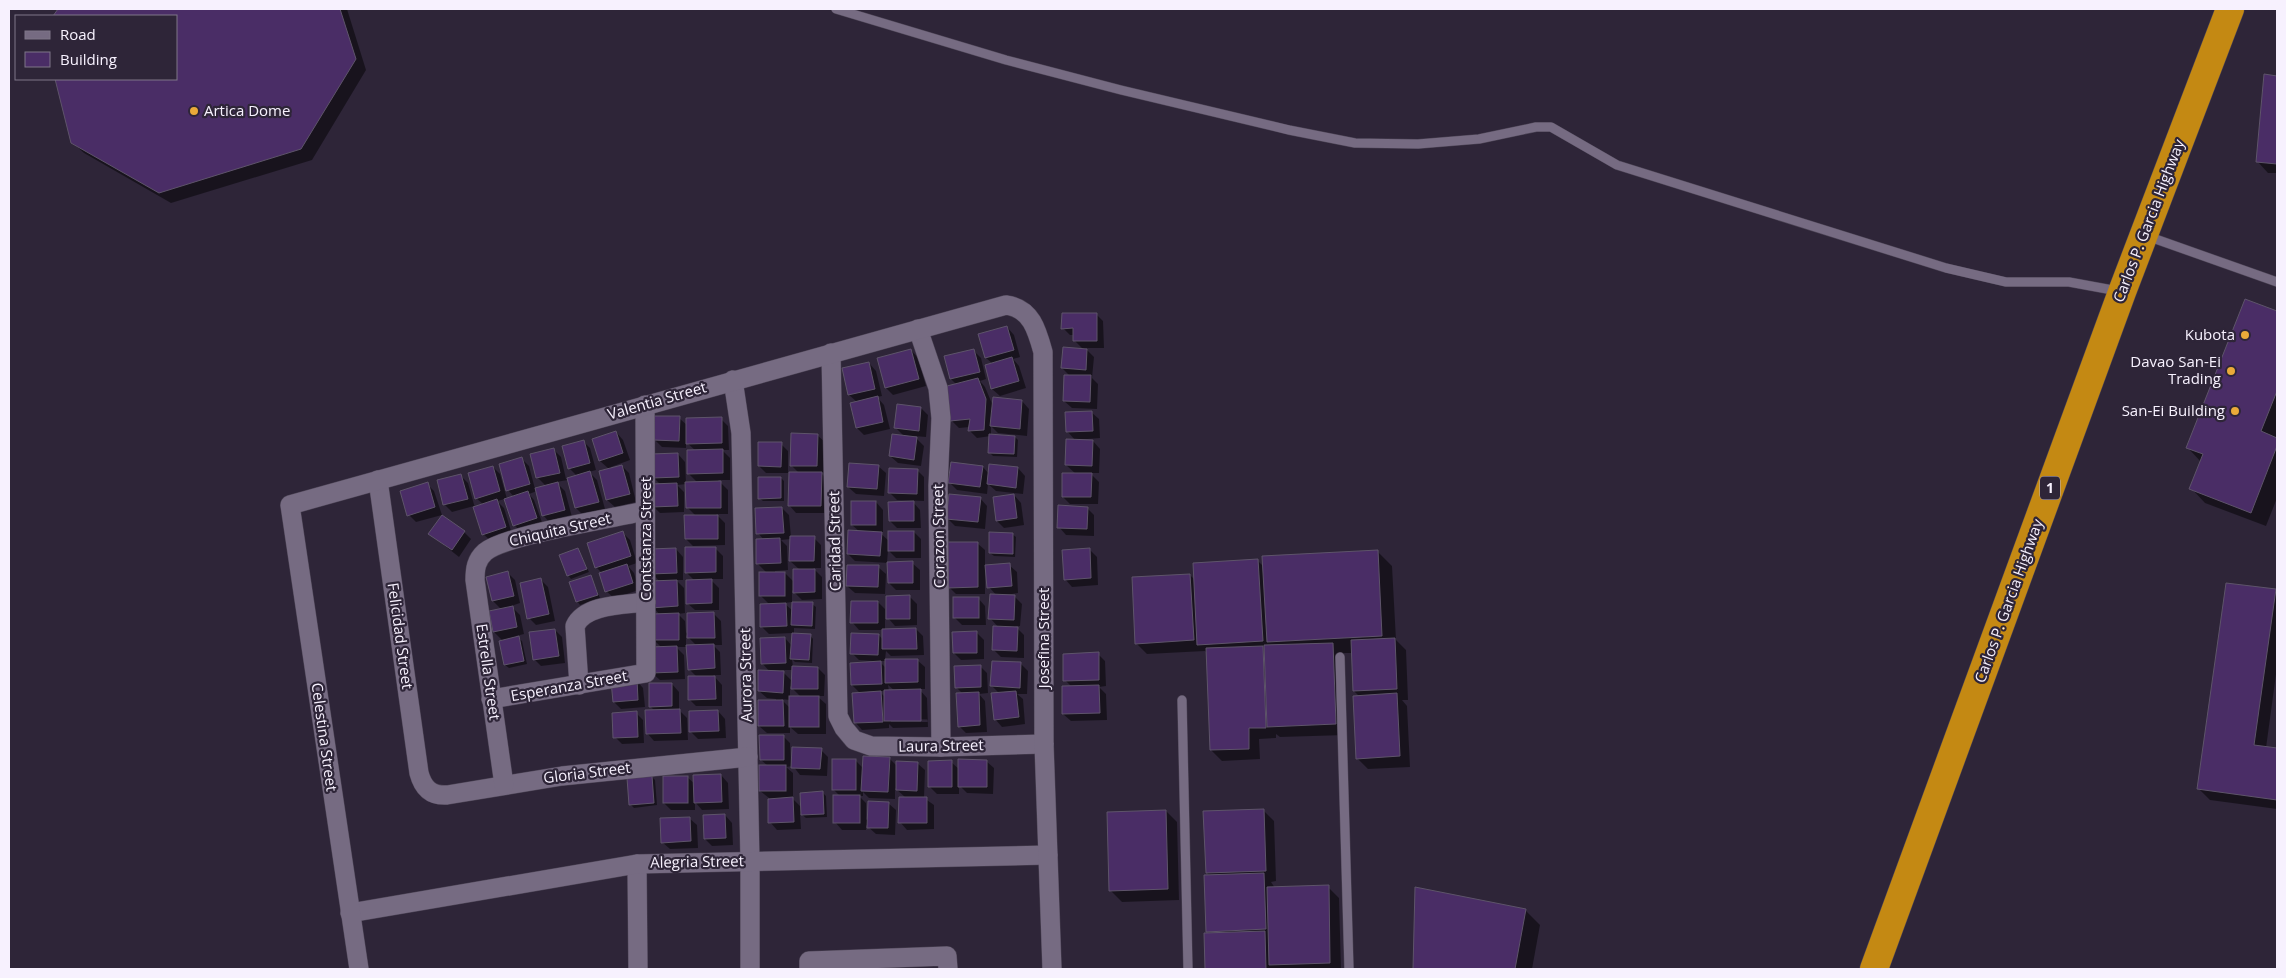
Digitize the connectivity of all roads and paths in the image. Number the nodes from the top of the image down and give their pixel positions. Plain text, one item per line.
1 (836, 9) edge
2 (2230, 9) edge
3 (2144, 235) junction
4 (2277, 282) edge
5 (2122, 292) junction
6 (1024, 311) joint
7 (918, 329) junction
8 (831, 353) junction
9 (732, 380) junction
10 (645, 405) junction
11 (378, 480) junction
12 (290, 505) joint
13 (645, 511) junction
14 (479, 559) joint
15 (646, 602) junction
16 (1340, 657) dead end
17 (646, 673) joint
18 (578, 685) junction
19 (491, 699) junction
20 (1182, 700) dead end
21 (844, 728) joint
22 (1044, 744) junction
23 (941, 747) junction
24 (748, 757) junction
25 (504, 785) junction
26 (427, 790) joint
27 (1048, 855) junction
28 (750, 861) junction
29 (636, 864) junction
30 (350, 913) junction
31 (359, 969) edge
32 (634, 969) edge
33 (750, 969) edge
34 (809, 969) edge
35 (948, 969) edge
36 (1052, 969) edge
37 (1188, 969) edge
38 (1349, 969) edge
39 (1874, 969) edge

1 - 5 lane
2 - 3 highway, Carlos P. Garcia Highway / 1
3 - 4 lane
3 - 5 highway, Carlos P. Garcia Highway / 1
5 - 39 highway, Carlos P. Garcia Highway / 1
6 - 7 street, Valentia Street
6 - 22 street, Josefina Street
7 - 8 street, Valentia Street
7 - 23 street, Corazon Street
8 - 9 street, Valentia Street
8 - 21 street, Caridad Street
9 - 10 street, Valentia Street
9 - 24 street, Aurora Street
10 - 11 street, Valentia Street
10 - 13 street, Contstanza Street
11 - 12 street, Valentia Street
11 - 26 street, Felicidad Street
12 - 30 street, Celestina Street
13 - 14 street, Chiquita Street
13 - 15 street, Contstanza Street
14 - 19 street, Estrella Street
15 - 17 street, Contstanza Street
15 - 18 street
16 - 38 lane
17 - 18 street, Esperanza Street
18 - 19 street, Esperanza Street
19 - 25 street, Estrella Street
20 - 37 lane
21 - 23 street, Laura Street
22 - 23 street, Laura Street
22 - 27 street, Josefina Street
24 - 25 street, Gloria Street
24 - 28 street, Aurora Street
25 - 26 street, Gloria Street
27 - 28 street, Alegria Street
27 - 36 street, Josefina Street
28 - 29 street, Alegria Street
28 - 33 street, Aurora Street
29 - 30 street, Alegria Street
29 - 32 street
30 - 31 street, Celestina Street
34 - 35 street

